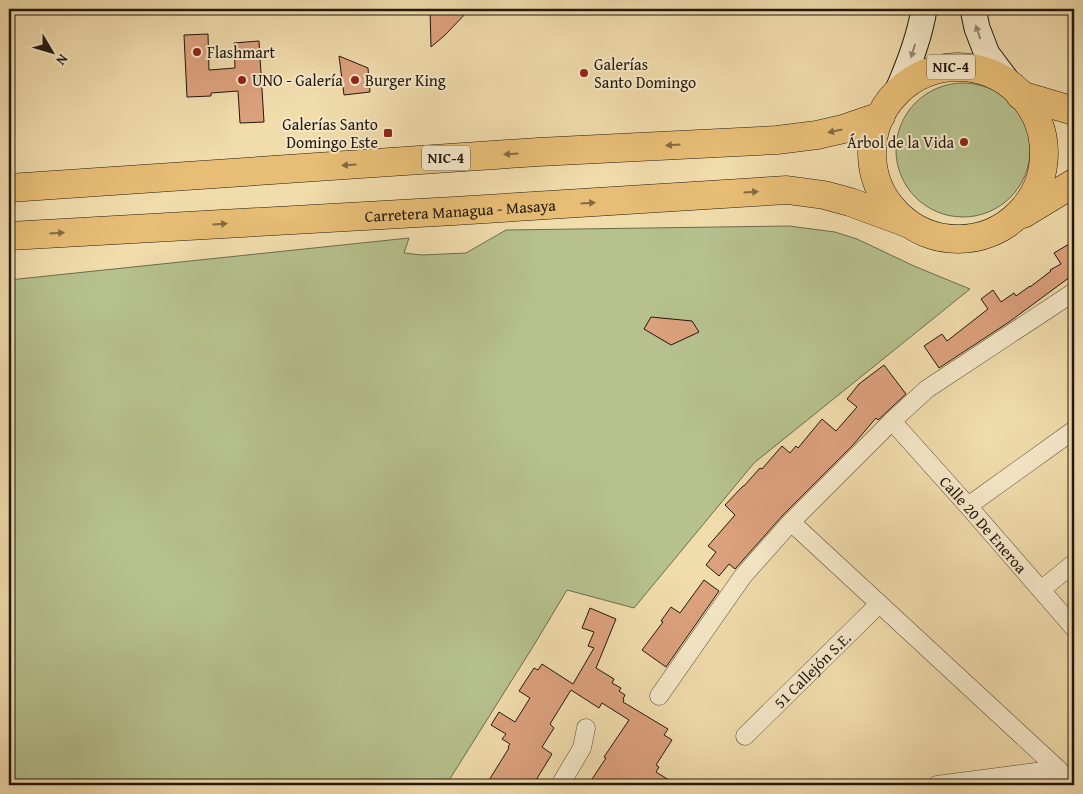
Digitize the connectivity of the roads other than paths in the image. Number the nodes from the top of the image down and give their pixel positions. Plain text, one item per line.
1 (924, 9) edge
2 (973, 9) edge
3 (1014, 89) junction
4 (897, 92) junction
5 (1074, 111) edge
6 (881, 116) junction
7 (1074, 183) edge
8 (9, 188) edge
9 (1015, 218) junction
10 (907, 223) junction
11 (9, 236) edge
12 (1074, 292) edge
13 (892, 421) junction
14 (1074, 430) edge
15 (968, 506) junction
16 (790, 522) junction
17 (1074, 563) edge
18 (1041, 590) junction
19 (880, 604) junction
20 (1074, 628) edge
21 (659, 696) dead end
22 (586, 728) dead end
23 (745, 736) dead end
24 (1065, 777) edge
25 (560, 785) edge
26 (937, 785) edge

1 -> 4 main road
3 -> 2 main road
3 - 4 highway, NIC-4
3 - 5 highway, NIC-4
3 - 9 highway, NIC-4
4 - 6 highway, NIC-4
6 -> 8 highway, NIC-4
6 - 10 highway, NIC-4
7 - 9 highway, NIC-4
9 - 10 highway, NIC-4
11 -> 10 highway, Carretera Managua - Masaya / NIC-4
12 - 13 street
13 - 15 street, Calle 20 De Eneroa
13 - 16 street
14 - 15 street
15 - 18 street, Calle 20 De Eneroa
16 - 19 street
16 - 21 street
17 - 18 street
18 - 20 street, Calle 20 De Eneroa
19 - 23 street, 51 Callejón S.E.
19 - 24 street
22 - 25 street
24 - 26 street

